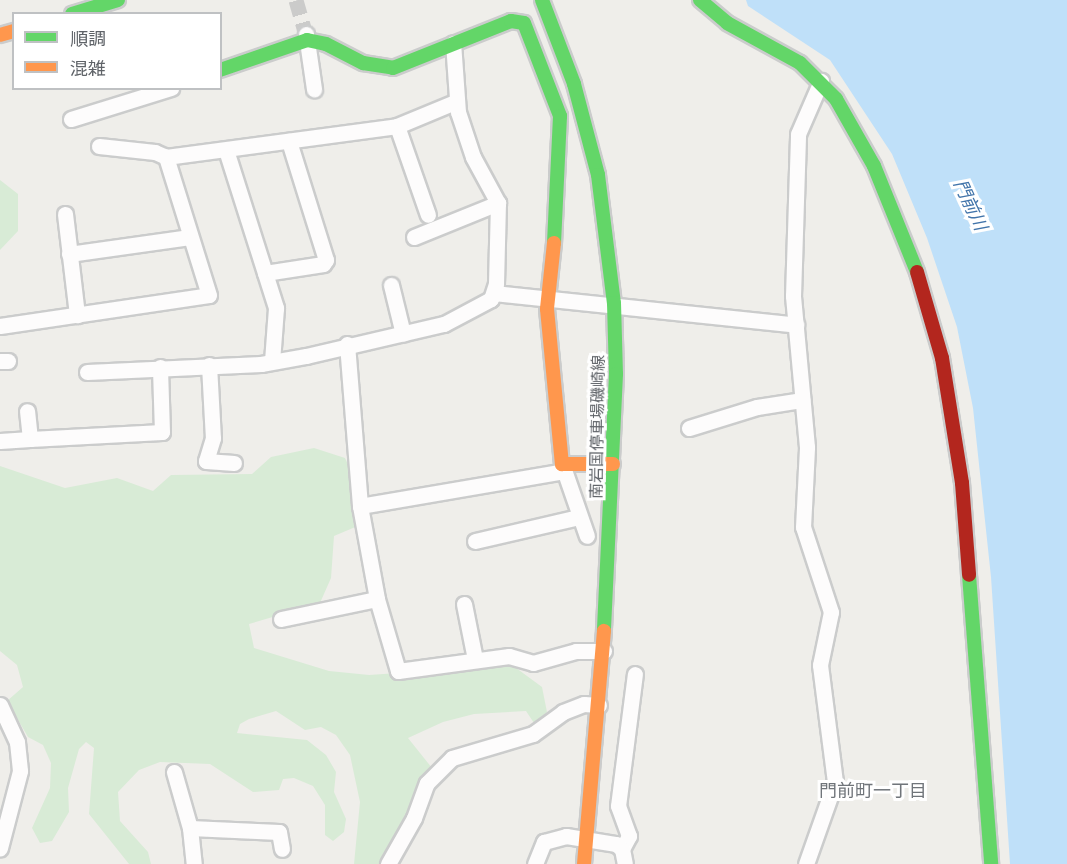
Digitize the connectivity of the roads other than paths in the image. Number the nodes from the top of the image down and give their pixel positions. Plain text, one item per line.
1 (118, 0) edge
2 (542, 0) edge
3 (700, 0) edge
4 (79, 12) edge
5 (306, 36) junction
6 (453, 43) junction
7 (222, 69) edge
8 (821, 81) junction
9 (314, 89) dead end
10 (165, 90) edge
11 (455, 102) junction
12 (71, 120) dead end
13 (397, 126) junction
14 (289, 141) junction
15 (99, 146) dead end
16 (226, 150) junction
17 (166, 157) junction
18 (498, 203) junction
19 (65, 214) dead end
20 (428, 215) dead end
21 (190, 237) junction
22 (414, 237) dead end
23 (69, 254) junction
24 (265, 273) junction
25 (391, 285) dead end
26 (494, 293) junction
27 (550, 296) junction
28 (614, 303) junction
29 (76, 315) junction
30 (796, 325) junction
31 (0, 326) edge
32 (403, 334) junction
33 (347, 344) junction
34 (272, 361) junction
35 (209, 365) junction
36 (160, 367) junction
37 (87, 372) dead end
38 (802, 400) junction
39 (27, 411) dead end
40 (689, 429) dead end
41 (30, 439) junction
42 (0, 441) edge
43 (234, 463) dead end
44 (613, 464) junction
45 (563, 467) junction
46 (360, 506) junction
47 (579, 517) junction
48 (587, 536) dead end
49 (475, 541) dead end
50 (377, 599) junction
51 (464, 604) dead end
52 (281, 619) dead end
53 (604, 651) junction
54 (475, 659) junction
55 (635, 674) dead end
56 (0, 705) edge
57 (599, 705) junction
58 (174, 772) dead end
59 (190, 828) junction
60 (586, 838) junction
61 (0, 848) edge
62 (282, 849) dead end
63 (624, 856) edge
64 (194, 864) edge
65 (388, 864) edge
66 (535, 864) edge
67 (584, 864) edge
68 (806, 864) edge
69 (991, 864) edge

1 - 4 main road
2 - 28 main road, 南岩国停車場磯崎線
3 - 8 main road
5 - 6 main road
5 - 7 main road
5 - 9 street
6 - 11 street
6 - 27 main road
8 - 30 street
8 - 69 main road
10 - 12 street
11 - 13 street
11 - 18 street
13 - 14 street
13 - 20 street
14 - 16 street
14 - 24 street
15 - 17 street
16 - 17 street
16 - 24 street
17 - 21 street
18 - 22 street
18 - 26 street
19 - 23 street
21 - 23 street
21 - 29 street
23 - 29 street
24 - 34 street
25 - 32 street
26 - 27 street
26 - 32 street
27 - 28 street
27 - 45 main road
28 - 30 street
28 - 44 main road, 南岩国停車場磯崎線
29 - 31 street
30 - 38 street
32 - 33 street
33 - 34 street
33 - 46 street
34 - 35 street
35 - 36 street
35 - 43 street
36 - 37 street
36 - 41 street
38 - 40 street
38 - 68 street
39 - 41 street
41 - 42 street
44 - 45 main road
44 - 53 main road, 南岩国停車場磯崎線
45 - 46 street
45 - 47 street
46 - 50 street
47 - 48 street
47 - 49 street
50 - 52 street
50 - 54 street
51 - 54 street
53 - 54 street
53 - 57 main road, 南岩国停車場磯崎線
55 - 63 street
56 - 61 street
57 - 60 main road, 南岩国停車場磯崎線
57 - 65 street
58 - 59 street
59 - 62 street
59 - 64 street
60 - 63 street
60 - 66 street
60 - 67 main road, 南岩国停車場磯崎線

